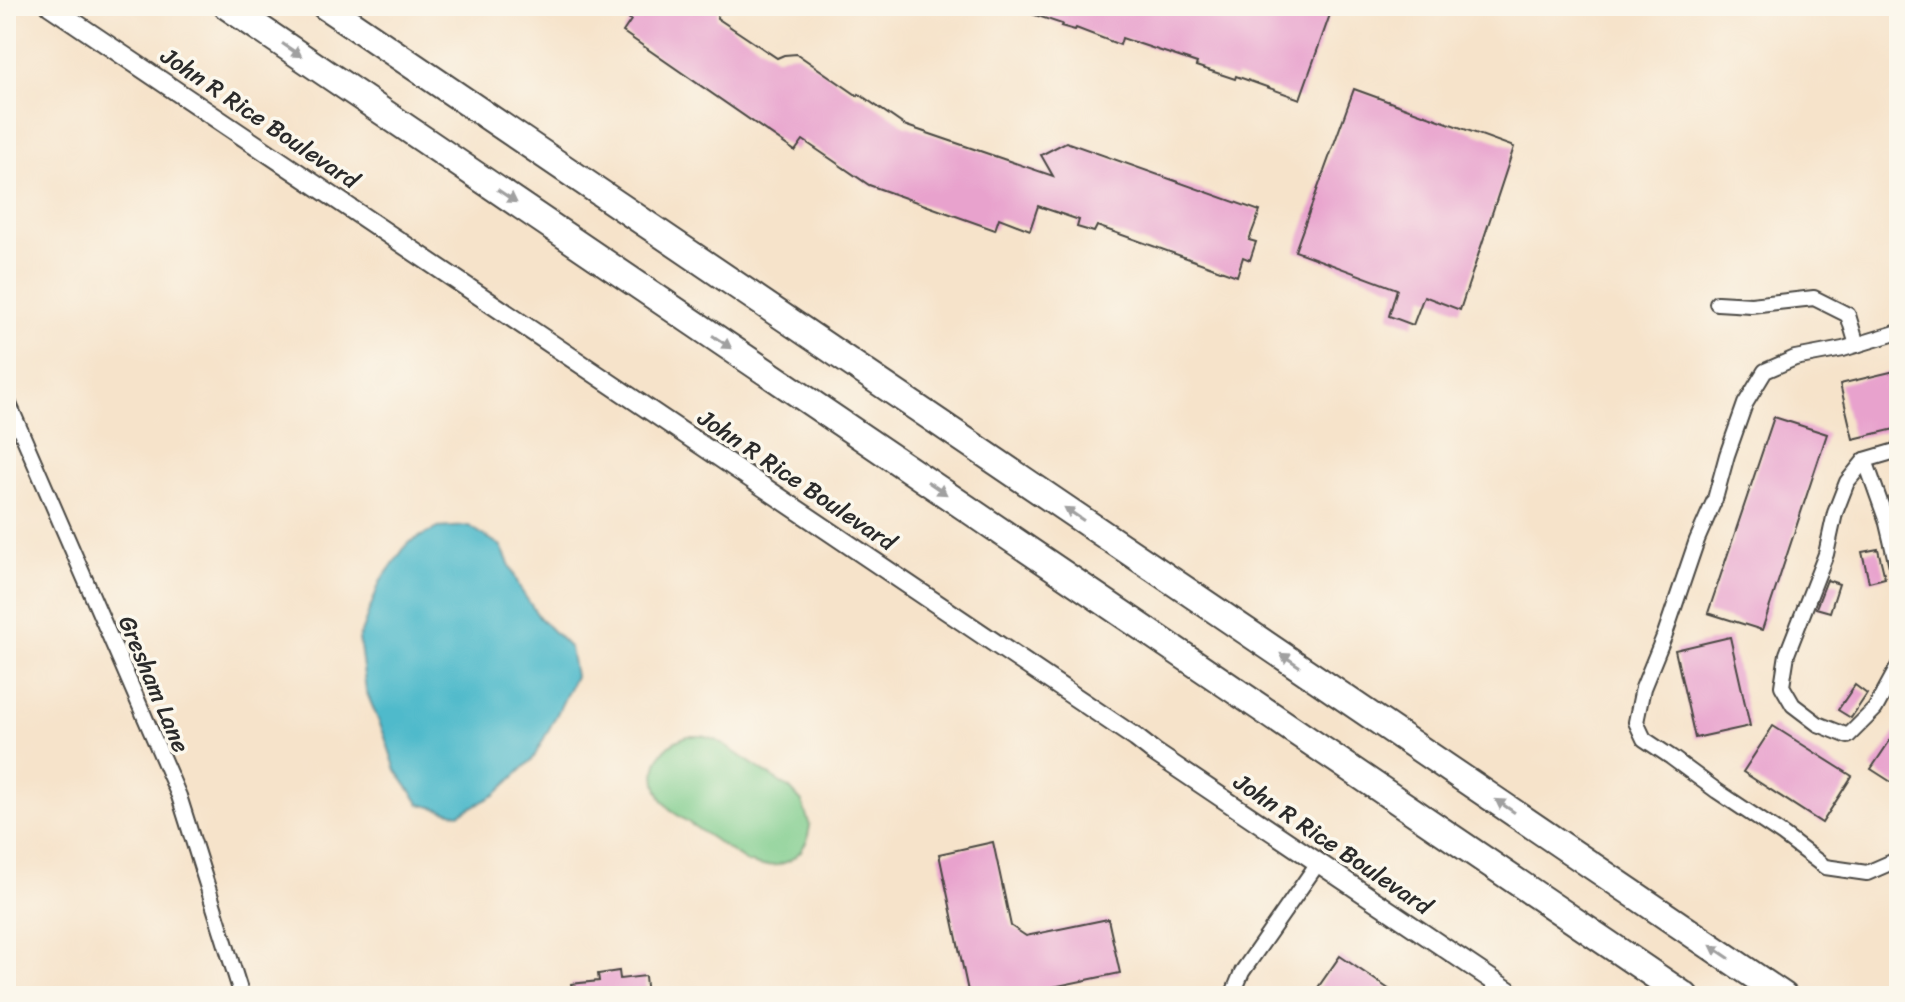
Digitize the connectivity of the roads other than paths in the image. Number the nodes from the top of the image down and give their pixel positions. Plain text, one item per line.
1 (50, 6) edge
2 (227, 6) edge
3 (325, 6) edge
4 (1717, 303) dead end
5 (1899, 332) edge
6 (1857, 345) junction
7 (6, 397) edge
8 (1899, 450) edge
9 (1865, 460) junction
10 (1899, 574) edge
11 (1899, 665) edge
12 (1899, 859) edge
13 (1318, 863) junction
14 (242, 996) edge
15 (1232, 996) edge
16 (1516, 996) edge
17 (1685, 996) edge
18 (1784, 996) edge

1 - 13 street, John R Rice Boulevard
2 -> 17 highway
18 -> 3 highway
4 - 6 street
5 - 6 street
6 - 12 street
7 - 14 street, Gresham Lane
8 - 9 street
9 - 10 street
9 - 11 street
13 - 15 street
13 - 16 street, John R Rice Boulevard

